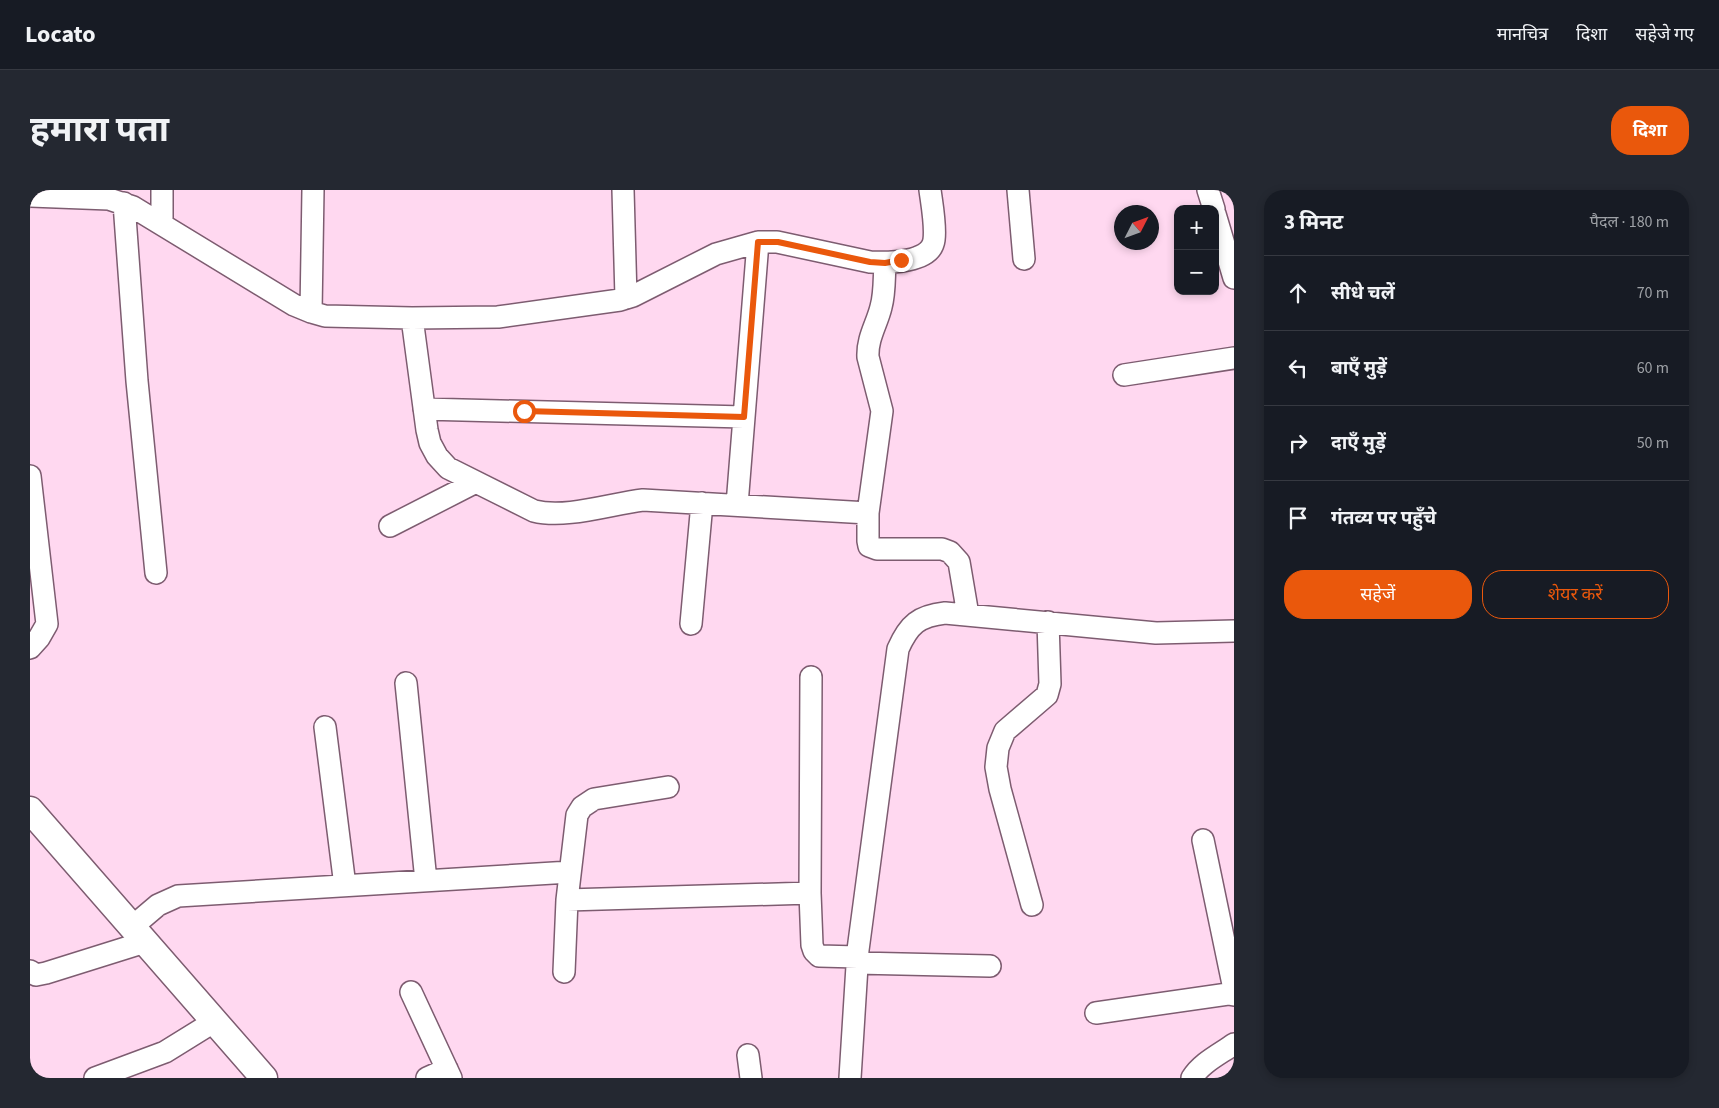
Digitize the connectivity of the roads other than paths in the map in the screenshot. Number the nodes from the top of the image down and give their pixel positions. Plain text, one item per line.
1 (162, 190) edge
2 (313, 190) edge
3 (623, 190) edge
4 (930, 190) edge
5 (1018, 190) edge
6 (1208, 190) edge
7 (30, 196) edge
8 (124, 203) junction
9 (1213, 205) edge
10 (162, 224) junction
11 (1219, 227) edge
12 (758, 242) junction
13 (1024, 259) dead end
14 (885, 263) junction
15 (1234, 278) edge
16 (626, 298) junction
17 (311, 312) junction
18 (412, 318) junction
19 (1234, 358) edge
20 (1124, 374) dead end
21 (424, 409) junction
22 (744, 417) junction
23 (30, 476) edge
24 (476, 482) junction
25 (702, 503) junction
26 (737, 505) junction
27 (868, 512) junction
28 (390, 526) dead end
29 (156, 573) dead end
30 (968, 615) junction
31 (1048, 622) junction
32 (691, 624) dead end
33 (1234, 631) edge
34 (30, 648) edge
35 (811, 677) dead end
36 (406, 683) dead end
37 (325, 727) dead end
38 (668, 787) dead end
39 (30, 810) edge
40 (1203, 840) dead end
41 (570, 872) junction
42 (426, 881) junction
43 (345, 886) junction
44 (810, 893) junction
45 (567, 900) junction
46 (1032, 905) dead end
47 (138, 934) junction
48 (857, 960) junction
49 (990, 966) dead end
50 (30, 971) edge
51 (564, 972) dead end
52 (1234, 989) edge
53 (411, 992) dead end
54 (1234, 995) edge
55 (1096, 1012) dead end
56 (215, 1021) junction
57 (1234, 1044) edge
58 (748, 1055) dead end
59 (449, 1074) edge
60 (96, 1078) edge
61 (264, 1078) edge
62 (428, 1078) edge
63 (751, 1078) edge
64 (850, 1078) edge
65 (1192, 1078) edge

1 - 10 street
2 - 17 street
3 - 16 street
4 - 14 street
5 - 13 street
6 - 9 street
7 - 8 street
8 - 10 street
8 - 29 street
10 - 17 street
11 - 15 street
12 - 14 street
12 - 16 street
12 - 22 street
14 - 27 street
16 - 18 street
17 - 18 street
18 - 21 street
19 - 20 street
21 - 22 street
21 - 24 street
22 - 26 street
23 - 34 street
24 - 25 street
24 - 28 street
25 - 26 street
25 - 32 street
26 - 27 street
27 - 30 street
30 - 31 street
30 - 48 street
31 - 33 street
31 - 46 street
35 - 44 street
36 - 42 street
37 - 43 street
38 - 41 street
39 - 47 main road
40 - 52 street
41 - 42 street
41 - 45 street
42 - 43 street
43 - 47 street
44 - 45 street
44 - 48 street
45 - 51 street
47 - 50 street
47 - 56 main road
48 - 49 street
48 - 64 street
53 - 59 street
54 - 55 street
56 - 60 street
56 - 61 main road
57 - 65 street
58 - 63 street
59 - 62 street

